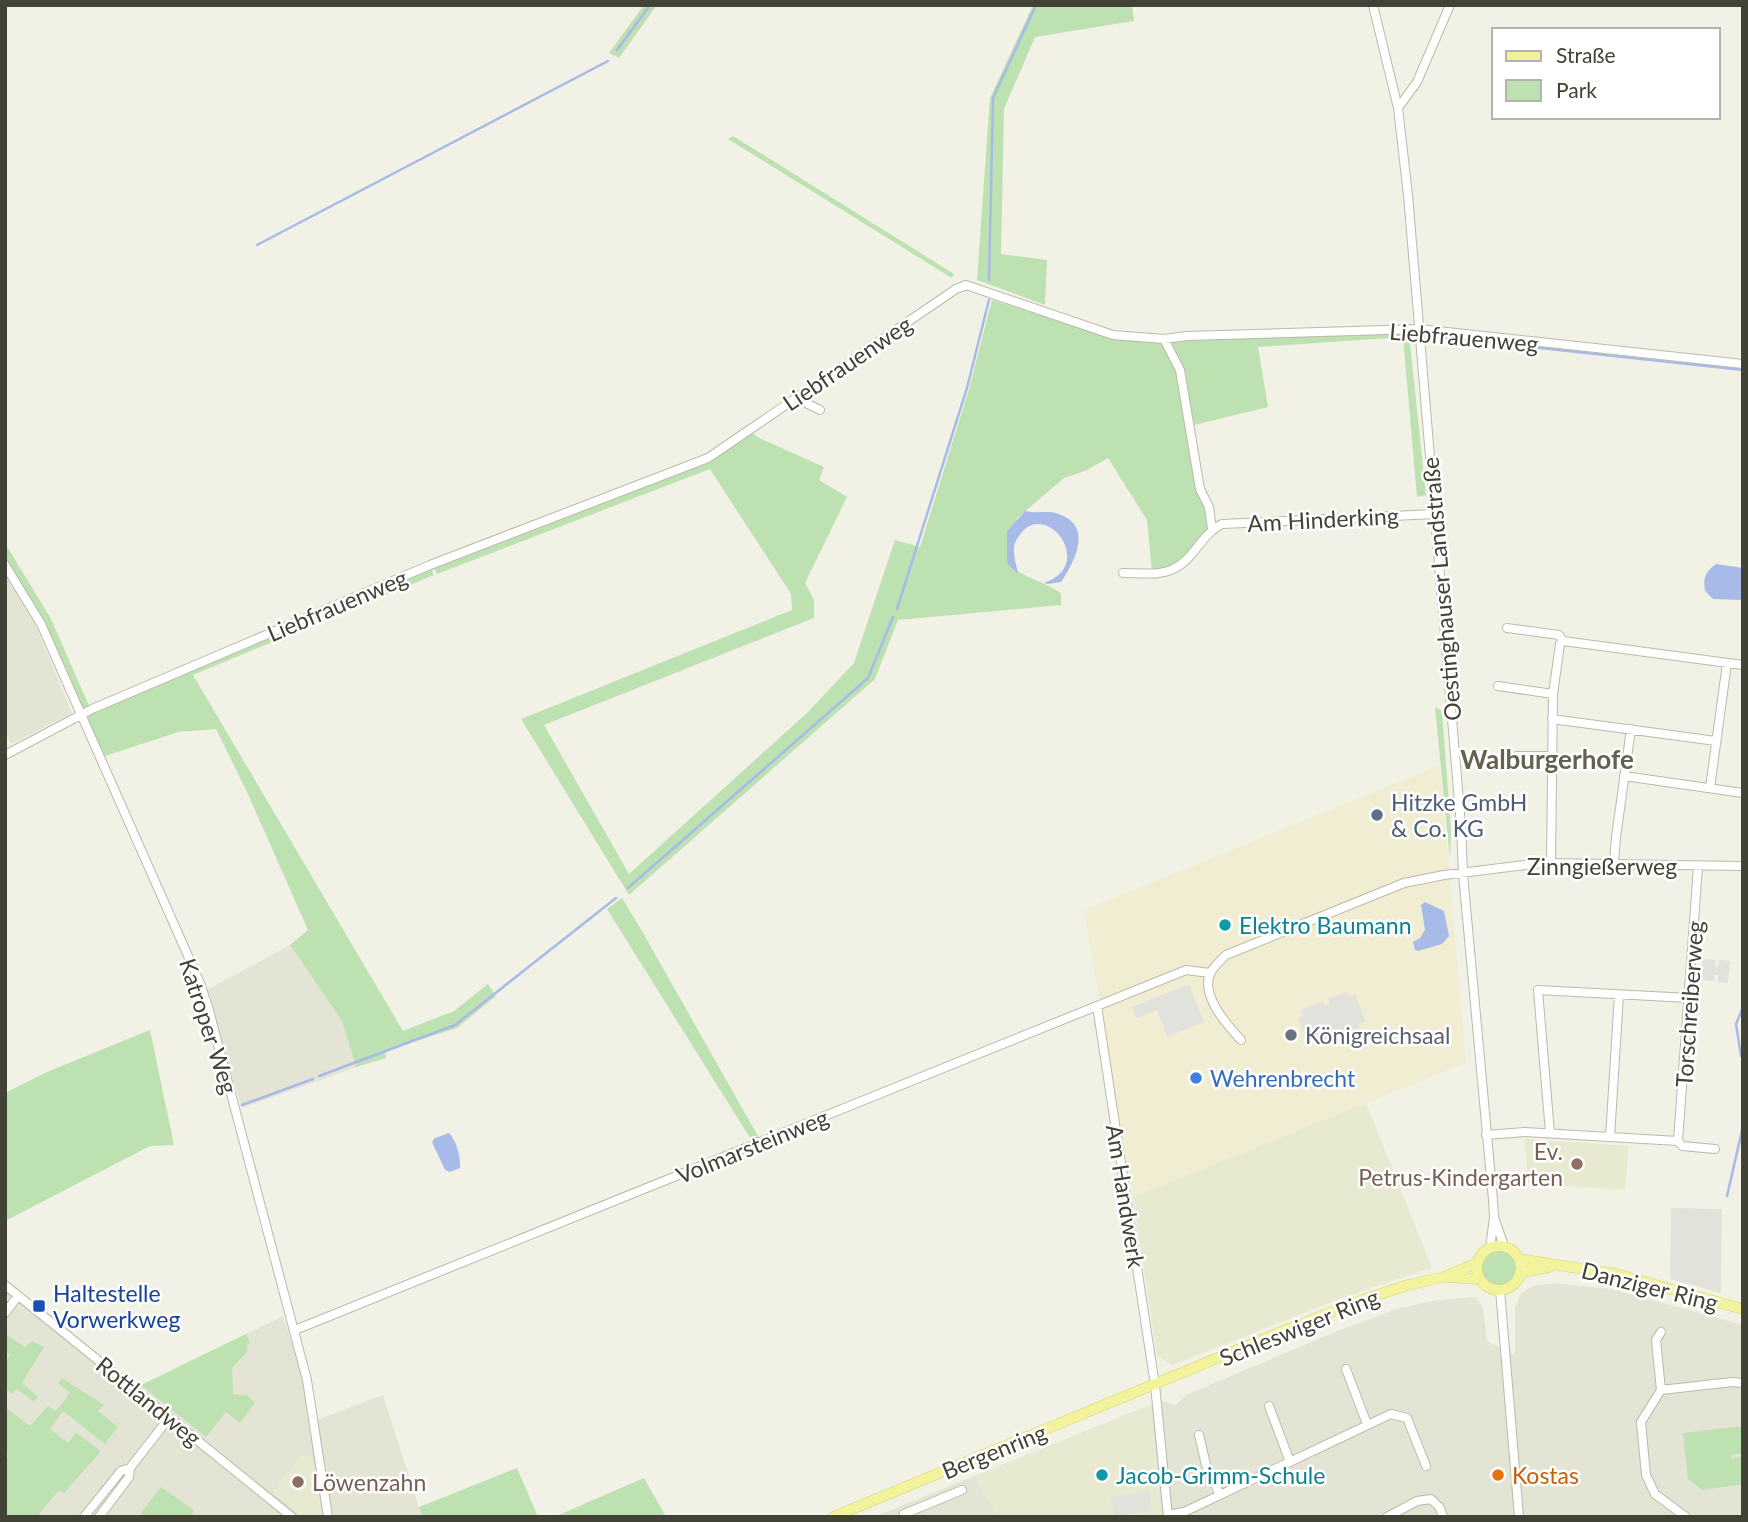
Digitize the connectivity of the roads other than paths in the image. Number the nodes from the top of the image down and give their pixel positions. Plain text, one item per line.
1 (1373, 5) edge
2 (1450, 5) edge
3 (1398, 108) junction
4 (1419, 329) junction
5 (1164, 339) junction
6 (1743, 364) edge
7 (801, 394) junction
8 (821, 410) dead end
9 (1435, 514) junction
10 (1212, 529) junction
11 (5, 565) edge
12 (1123, 573) dead end
13 (1507, 628) dead end
14 (1563, 640) junction
15 (1727, 663) junction
16 (1743, 665) edge
17 (1498, 686) dead end
18 (1553, 694) junction
19 (81, 715) junction
20 (1552, 719) junction
21 (1631, 729) junction
22 (1716, 741) junction
23 (5, 755) edge
24 (1517, 756) dead end
25 (1552, 756) junction
26 (1624, 776) junction
27 (1710, 788) junction
28 (1743, 793) edge
29 (1551, 863) junction
30 (1614, 864) junction
31 (1698, 866) junction
32 (1743, 866) edge
33 (1462, 874) junction
34 (1210, 973) junction
35 (1619, 995) junction
36 (1689, 998) junction
37 (1097, 1006) junction
38 (1241, 1040) dead end
39 (1550, 1133) junction
40 (1486, 1135) junction
41 (1610, 1137) junction
42 (1678, 1142) junction
43 (1716, 1149) dead end
44 (1494, 1217) junction
45 (1504, 1246) junction
46 (1490, 1248) junction
47 (1519, 1259) junction
48 (1477, 1264) junction
49 (1557, 1265) junction
50 (1520, 1273) junction
51 (1444, 1277) junction
52 (1479, 1279) junction
53 (5, 1285) edge
54 (1500, 1290) junction
55 (18, 1296) junction
56 (1743, 1309) edge
57 (5, 1313) edge
58 (295, 1330) junction
59 (1661, 1332) dead end
60 (1346, 1369) dead end
61 (1743, 1383) edge
62 (1155, 1385) junction
63 (1661, 1390) junction
64 (1269, 1406) dead end
65 (169, 1418) junction
66 (1367, 1424) junction
67 (1199, 1435) dead end
68 (1290, 1462) junction
69 (1426, 1466) dead end
70 (130, 1468) junction
71 (962, 1490) dead end
72 (1220, 1495) junction
73 (286, 1515) edge
74 (902, 1516) edge
75 (1168, 1516) edge
76 (84, 1517) edge
77 (99, 1517) edge
78 (328, 1517) edge
79 (833, 1517) edge
80 (1387, 1517) edge
81 (1443, 1517) edge
82 (1519, 1517) edge
83 (1686, 1517) edge

1 - 3 street, Oestinghauser Landstraße
2 - 3 street
3 - 4 street, Oestinghauser Landstraße
4 - 5 street, Liebfrauenweg
4 - 6 street, Liebfrauenweg
4 - 9 street, Oestinghauser Landstraße
5 - 7 street, Liebfrauenweg
5 - 10 street
7 - 8 street
7 - 19 street, Liebfrauenweg
9 - 10 street, Am Hinderking
9 - 33 street, Oestinghauser Landstraße
10 - 12 street
11 - 19 street, Katroper Weg
13 - 14 street
14 - 15 street
14 - 18 street
15 - 16 street
15 - 22 street
17 - 18 street
18 - 20 street
19 - 23 street, Liebfrauenweg
19 - 58 street, Katroper Weg
20 - 21 street
20 - 25 street
21 - 22 street
21 - 26 street
22 - 27 street
24 - 25 street
25 - 29 street
26 - 27 street
26 - 30 street
27 - 28 street
29 - 30 street, Zinngießerweg
29 - 33 street, Zinngießerweg
30 - 31 street, Zinngießerweg
31 - 32 street, Zinngießerweg
31 - 36 street, Torschreiberweg
33 - 34 street
33 - 40 street, Oestinghauser Landstraße
34 - 37 street, Volmarsteinweg
34 - 38 street
35 - 36 street
35 - 39 street
35 - 41 street
36 - 42 street, Torschreiberweg
37 - 58 street, Volmarsteinweg
37 - 62 street, Am Handwerk
39 - 40 street
39 - 41 street
40 - 44 street, Oestinghauser Landstraße
41 - 42 street
42 - 43 street
44 - 45 street, Oestinghauser Landstraße
44 - 46 street, Oestinghauser Landstraße
45 - 46 main road
45 - 47 main road
46 - 48 main road
47 - 49 main road, Danziger Ring
47 - 50 main road
48 - 51 main road, Schleswiger Ring
48 - 52 main road
49 - 50 main road, Danziger Ring
49 - 56 main road, Danziger Ring
50 - 54 main road
51 - 52 main road, Schleswiger Ring
51 - 62 main road, Schleswiger Ring
52 - 54 main road
53 - 55 street, Rottlandweg
54 - 82 street
55 - 57 street
55 - 65 street, Rottlandweg
58 - 78 street, Katroper Weg
59 - 63 street
60 - 66 street
61 - 63 street
62 - 75 street, Am Handwerk
62 - 79 main road, Bergenring
63 - 83 street
64 - 68 street
65 - 70 street
65 - 73 street, Rottlandweg
66 - 68 street
66 - 69 street
67 - 72 street
68 - 72 street
70 - 76 street
70 - 77 street
71 - 74 street
72 - 75 street
80 - 81 street

